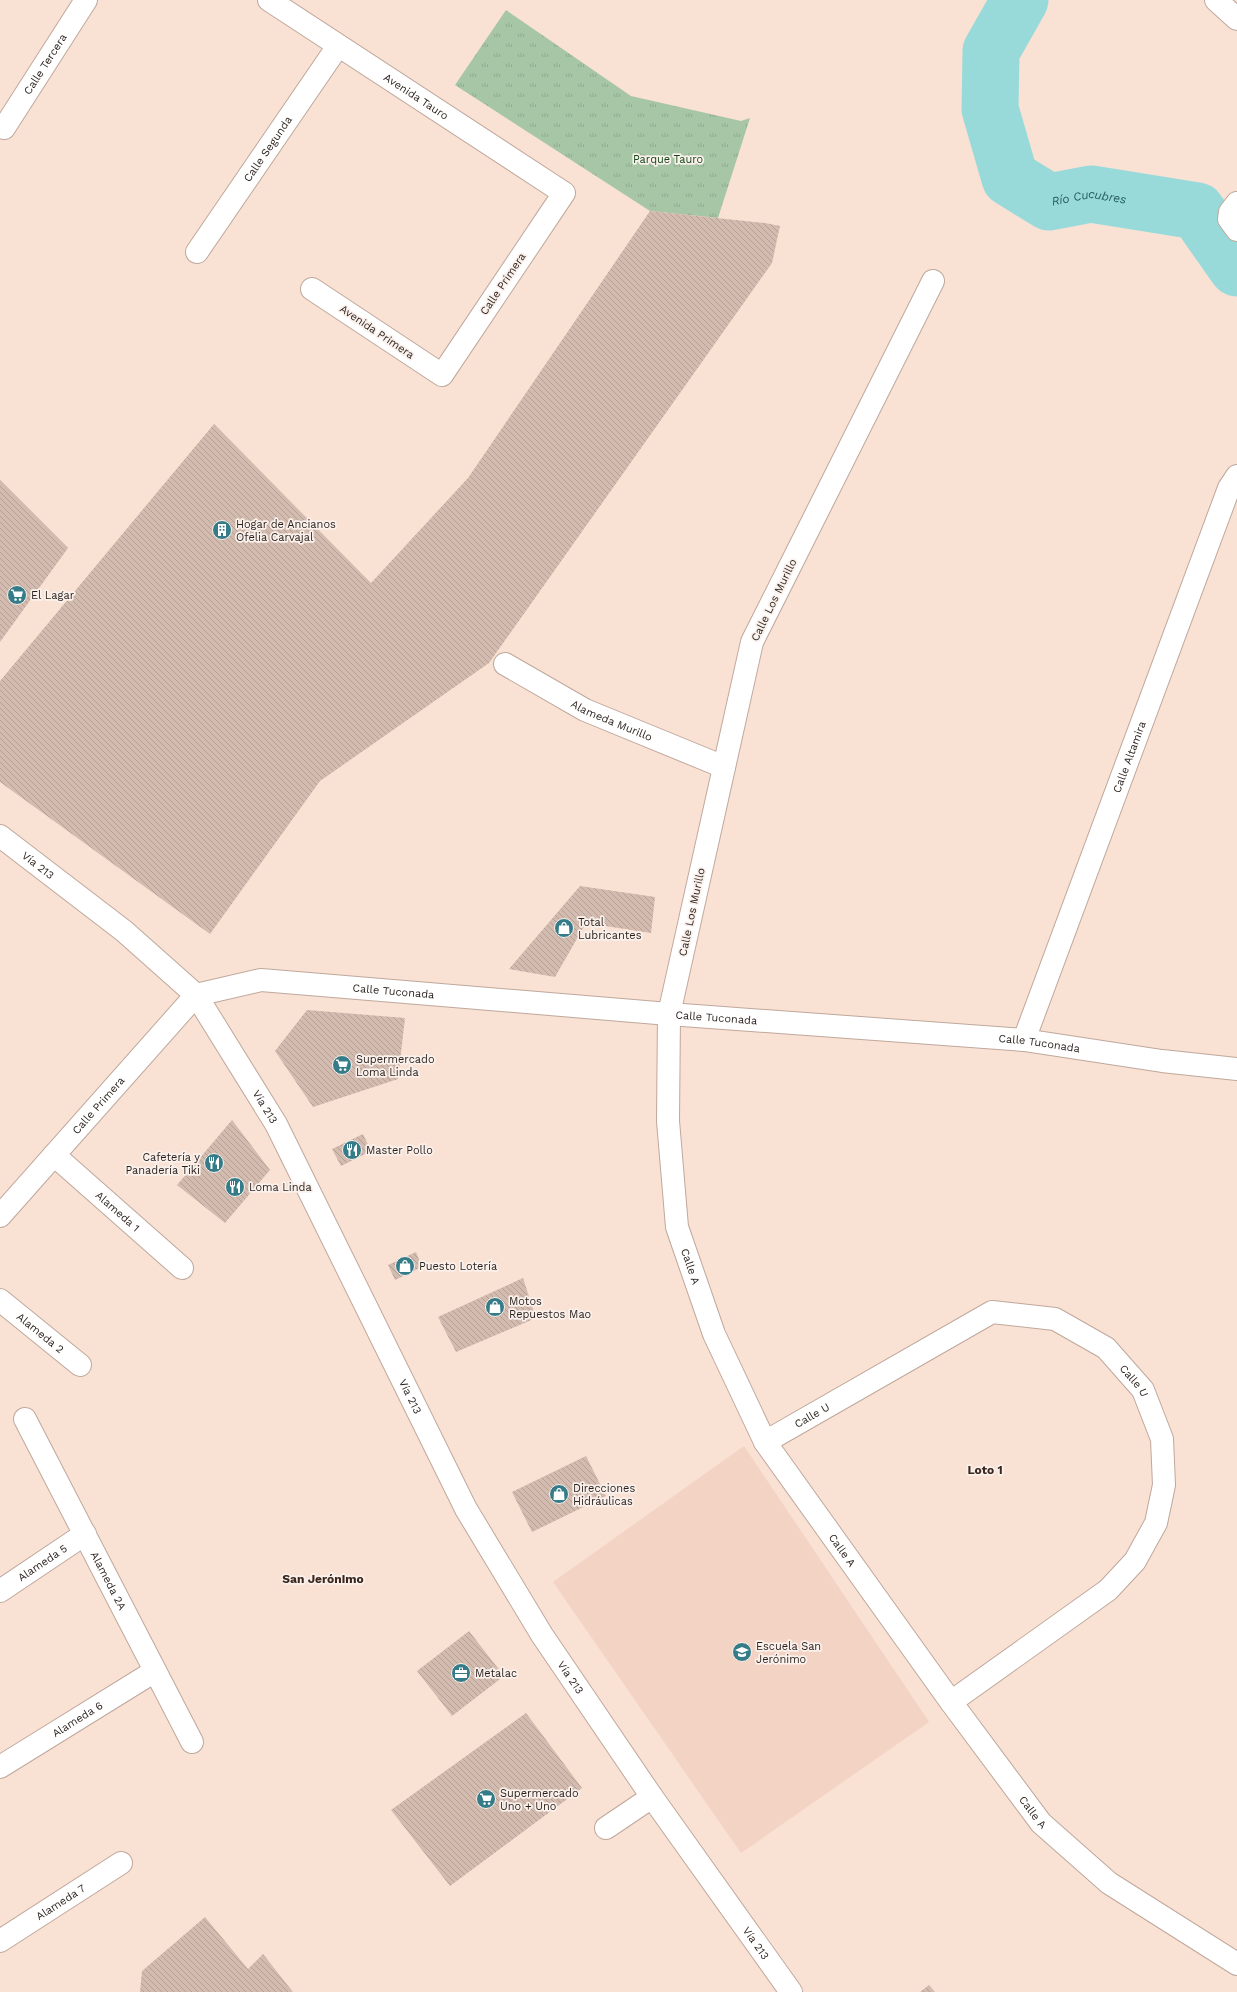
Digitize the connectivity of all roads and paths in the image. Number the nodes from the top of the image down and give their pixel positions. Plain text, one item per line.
1 (86, 0) edge
2 (270, 0) edge
3 (1216, 0) edge
4 (1237, 19) edge
5 (338, 46) junction
6 (4, 128) dead end
7 (564, 193) joint
8 (1237, 203) edge
9 (1237, 230) edge
10 (197, 252) dead end
11 (933, 281) dead end
12 (312, 289) dead end
13 (442, 375) joint
14 (1237, 476) edge
15 (505, 664) dead end
16 (724, 768) junction
17 (0, 836) edge
18 (196, 995) junction
19 (669, 1014) junction
20 (1024, 1040) junction
21 (1237, 1068) edge
22 (54, 1155) junction
23 (0, 1216) edge
24 (182, 1268) dead end
25 (0, 1300) edge
26 (80, 1365) dead end
27 (25, 1419) dead end
28 (765, 1442) junction
29 (85, 1534) junction
30 (0, 1591) edge
31 (155, 1671) junction
32 (951, 1702) junction
33 (192, 1742) dead end
34 (0, 1767) edge
35 (652, 1796) junction
36 (606, 1828) dead end
37 (121, 1863) dead end
38 (0, 1941) edge
39 (1237, 1964) edge
40 (791, 1992) edge

1 - 6 street, Calle Tercera
2 - 5 street, Avenida Tauro
3 - 4 street
5 - 7 street, Avenida Tauro
5 - 10 street, Calle Segunda
7 - 13 street, Calle Primera
8 - 9 street
11 - 16 street, Calle Los Murillo
12 - 13 street, Avenida Primera
14 - 20 street, Calle Altamira
15 - 16 street, Alameda Murillo
16 - 19 street, Calle Los Murillo
17 - 18 street, Vía 213
18 - 19 street, Calle Tuconada
18 - 22 street, Calle Primera
18 - 35 street, Vía 213
19 - 20 street, Calle Tuconada
19 - 28 street, Calle A
20 - 21 street, Calle Tuconada
22 - 23 street, Calle Primera
22 - 24 street, Alameda 1
25 - 26 street, Alameda 2
27 - 29 street, Alameda 2A
28 - 32 street, Calle A
28 - 32 street, Calle U
29 - 30 street, Alameda 5
29 - 31 street, Alameda 2A
31 - 33 street, Alameda 2A
31 - 34 street, Alameda 6
32 - 39 street, Calle A
35 - 36 street
35 - 40 street, Vía 213
37 - 38 street, Alameda 7

